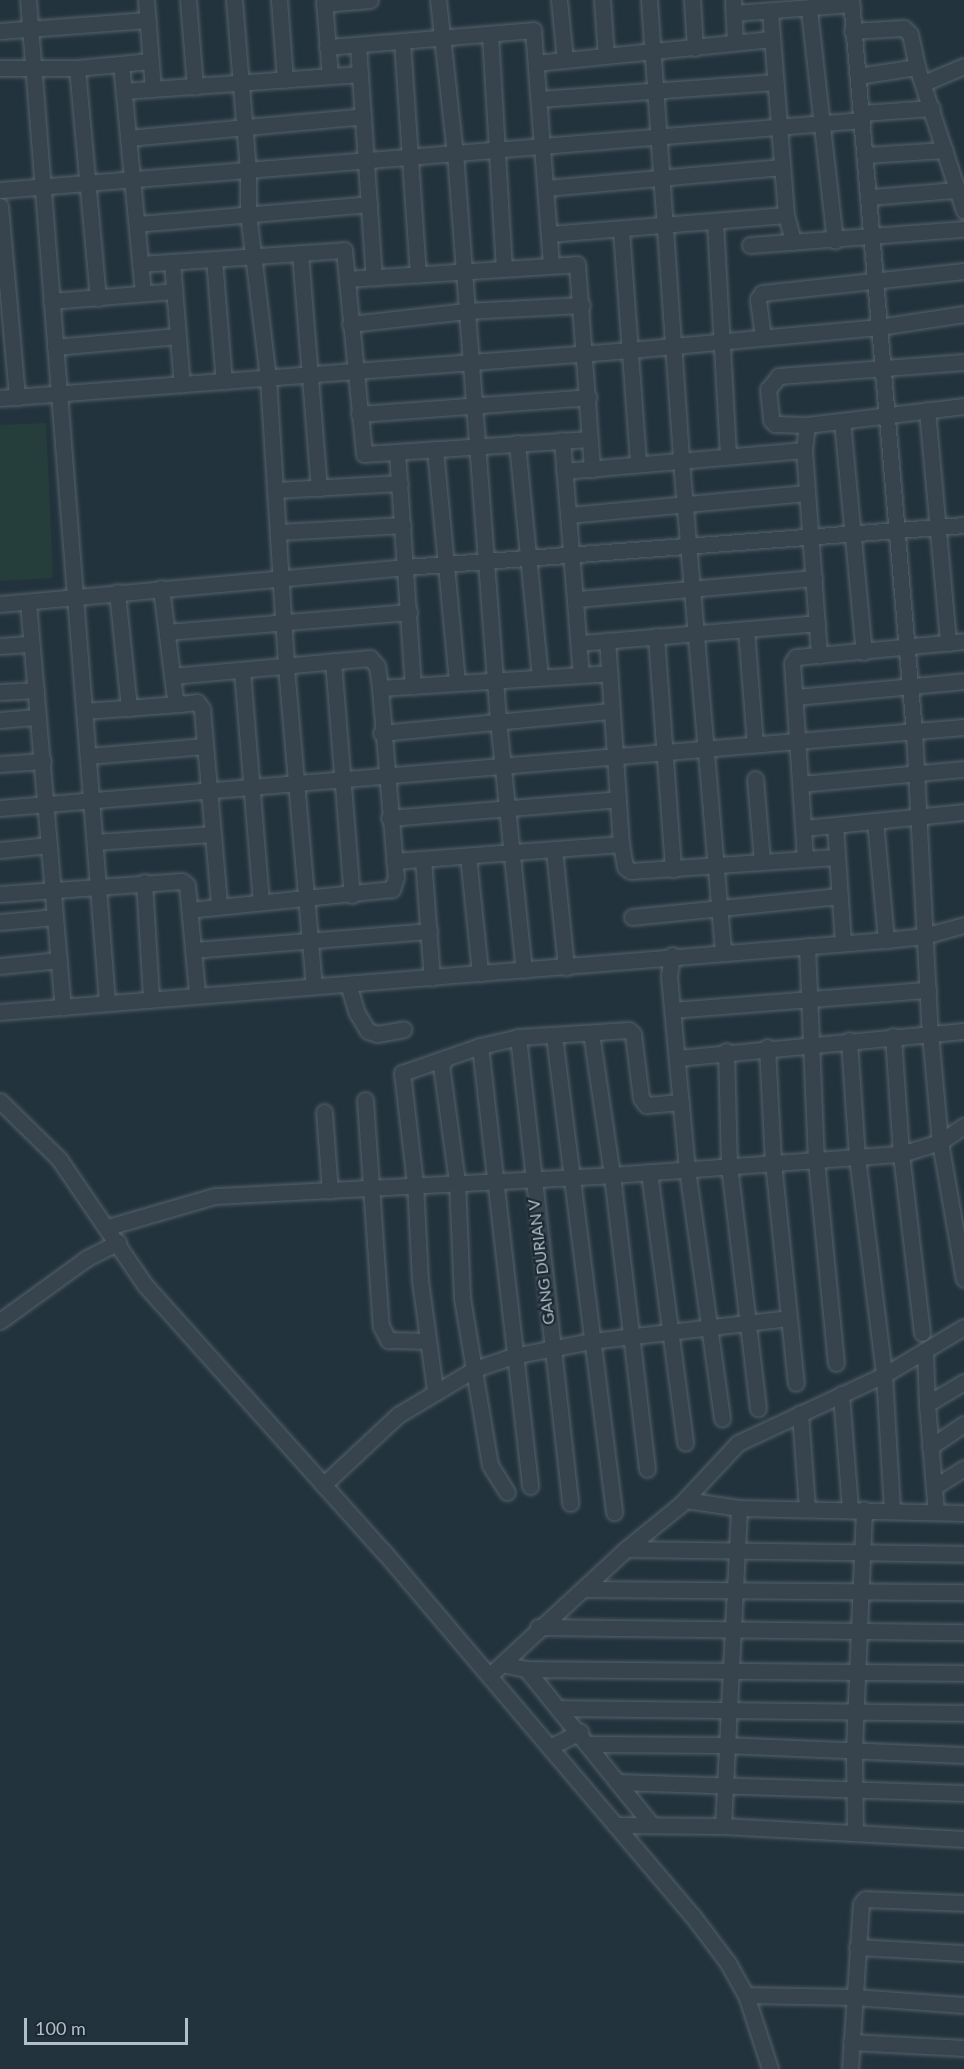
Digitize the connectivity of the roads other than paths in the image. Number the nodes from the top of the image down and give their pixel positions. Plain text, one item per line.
1 (28, 0) edge
2 (146, 0) edge
3 (188, 0) edge
4 (234, 0) edge
5 (279, 0) edge
6 (370, 0) edge
7 (438, 0) edge
8 (559, 0) edge
9 (602, 0) edge
10 (649, 0) edge
11 (692, 0) edge
12 (324, 2) edge
13 (851, 2) edge
14 (733, 7) edge
15 (809, 9) junction
16 (770, 11) junction
17 (148, 20) junction
18 (29, 28) junction
19 (0, 31) edge
20 (852, 32) junction
21 (490, 33) junction
22 (444, 38) junction
23 (772, 39) junction
24 (402, 41) junction
25 (735, 42) junction
26 (358, 45) junction
27 (327, 47) junction
28 (694, 48) junction
29 (652, 53) junction
30 (606, 56) junction
31 (565, 60) junction
32 (151, 62) junction
33 (536, 63) junction
34 (121, 64) junction
35 (32, 65) junction
36 (964, 66) edge
37 (917, 67) junction
38 (0, 68) edge
39 (77, 68) junction
40 (360, 74) junction
41 (330, 76) junction
42 (858, 76) junction
43 (285, 80) junction
44 (775, 82) junction
45 (240, 83) junction
46 (924, 83) junction
47 (195, 87) junction
48 (153, 89) junction
49 (124, 91) junction
50 (654, 92) junction
51 (539, 99) junction
52 (932, 108) junction
53 (363, 116) junction
54 (862, 117) junction
55 (823, 122) junction
56 (779, 126) junction
57 (244, 129) junction
58 (657, 135) junction
59 (128, 138) junction
60 (542, 144) junction
61 (498, 147) junction
62 (945, 150) junction
63 (454, 153) junction
64 (867, 155) junction
65 (410, 156) junction
66 (364, 162) junction
67 (782, 167) junction
68 (248, 169) junction
69 (132, 178) junction
70 (661, 179) junction
71 (87, 182) junction
72 (41, 186) junction
73 (546, 188) junction
74 (0, 190) edge
75 (957, 190) junction
76 (871, 197) junction
77 (369, 204) junction
78 (0, 206) edge
79 (964, 211) edge
80 (248, 213) junction
81 (786, 215) junction
82 (715, 222) junction
83 (137, 224) junction
84 (666, 225) junction
85 (964, 229) edge
86 (621, 230) junction
87 (549, 234) junction
88 (2, 238) edge
89 (874, 238) junction
90 (835, 241) junction
91 (793, 242) junction
92 (750, 245) dead end
93 (300, 253) junction
94 (254, 258) junction
95 (214, 259) junction
96 (172, 262) junction
97 (551, 263) junction
98 (140, 264) junction
99 (504, 267) junction
100 (464, 270) junction
101 (964, 271) edge
102 (418, 274) junction
103 (374, 277) junction
104 (347, 279) junction
105 (3, 280) edge
106 (875, 282) junction
107 (174, 291) junction
108 (143, 293) junction
109 (98, 297) junction
110 (51, 301) junction
111 (582, 305) junction
112 (5, 308) edge
113 (466, 311) junction
114 (964, 314) edge
115 (350, 324) junction
116 (879, 327) junction
117 (178, 336) junction
118 (763, 336) junction
119 (720, 341) junction
120 (673, 346) junction
121 (55, 347) junction
122 (7, 350) edge
123 (630, 350) junction
124 (585, 353) junction
125 (469, 361) junction
126 (964, 362) edge
127 (354, 369) junction
128 (884, 370) junction
129 (309, 372) junction
130 (268, 378) junction
131 (224, 382) junction
132 (182, 385) junction
133 (59, 394) junction
134 (17, 397) junction
135 (588, 397) junction
136 (0, 398) edge
137 (473, 405) junction
138 (964, 406) edge
139 (927, 410) junction
140 (359, 414) junction
141 (888, 414) junction
142 (842, 421) junction
143 (807, 424) junction
144 (590, 439) junction
145 (562, 440) junction
146 (517, 444) junction
147 (475, 446) junction
148 (435, 449) junction
149 (804, 450) junction
150 (397, 452) junction
151 (728, 455) junction
152 (681, 460) junction
153 (638, 464) junction
154 (592, 469) junction
155 (564, 471) junction
156 (399, 483) junction
157 (319, 488) junction
158 (276, 490) junction
159 (806, 493) junction
160 (684, 503) junction
161 (568, 514) junction
162 (403, 525) junction
163 (964, 525) edge
164 (937, 526) junction
165 (895, 529) junction
166 (279, 532) junction
167 (851, 536) junction
168 (810, 537) junction
169 (688, 546) junction
170 (572, 555) junction
171 (529, 559) junction
172 (485, 561) junction
173 (445, 564) junction
174 (406, 567) junction
175 (814, 578) junction
176 (282, 579) junction
177 (161, 588) junction
178 (693, 590) junction
179 (117, 592) junction
180 (75, 596) junction
181 (577, 599) junction
182 (28, 602) junction
183 (0, 604) edge
184 (409, 612) junction
185 (284, 622) junction
186 (817, 623) junction
187 (746, 630) junction
188 (166, 632) junction
189 (698, 634) junction
190 (656, 636) junction
191 (607, 640) junction
192 (580, 642) junction
193 (956, 642) edge
194 (31, 644) junction
195 (0, 646) edge
196 (905, 648) junction
197 (864, 652) junction
198 (819, 655) junction
199 (333, 662) junction
200 (286, 668) junction
201 (242, 671) junction
202 (610, 672) junction
203 (581, 674) junction
204 (172, 676) junction
205 (540, 677) junction
206 (495, 680) junction
207 (964, 681) edge
208 (457, 682) junction
209 (413, 686) junction
210 (911, 687) junction
211 (380, 688) junction
212 (36, 690) junction
213 (0, 692) edge
214 (796, 697) junction
215 (180, 704) junction
216 (129, 708) junction
217 (84, 711) junction
218 (611, 711) junction
219 (38, 717) junction
220 (0, 720) edge
221 (498, 720) junction
222 (964, 727) edge
223 (914, 732) junction
224 (381, 733) junction
225 (799, 740) junction
226 (755, 744) junction
227 (205, 746) junction
228 (707, 749) junction
229 (664, 753) junction
230 (88, 756) junction
231 (616, 757) junction
232 (43, 761) junction
233 (0, 764) edge
234 (503, 765) junction
235 (964, 769) edge
236 (917, 774) junction
237 (386, 776) junction
238 (343, 779) junction
239 (755, 779) dead end
240 (296, 784) junction
241 (801, 784) junction
242 (251, 787) junction
243 (208, 788) junction
244 (91, 797) junction
245 (618, 799) junction
246 (45, 804) junction
247 (0, 807) edge
248 (507, 808) junction
249 (964, 813) edge
250 (920, 817) junction
251 (389, 818) junction
252 (875, 821) junction
253 (835, 825) junction
254 (804, 828) junction
255 (211, 834) junction
256 (94, 842) junction
257 (621, 844) junction
258 (49, 845) junction
259 (0, 850) edge
260 (554, 850) junction
261 (512, 852) junction
262 (468, 856) junction
263 (836, 857) junction
264 (805, 858) junction
265 (423, 860) junction
266 (394, 861) junction
267 (762, 861) junction
268 (717, 865) junction
269 (673, 869) junction
270 (144, 882) junction
271 (98, 887) junction
272 (52, 888) junction
273 (0, 894) edge
274 (352, 895) junction
275 (839, 896) junction
276 (306, 898) junction
277 (261, 902) junction
278 (219, 905) junction
279 (718, 909) junction
280 (190, 910) junction
281 (55, 917) junction
282 (632, 917) dead end
283 (0, 922) edge
284 (964, 930) edge
285 (429, 931) junction
286 (924, 936) junction
287 (310, 940) junction
288 (886, 940) junction
289 (843, 943) junction
290 (807, 946) junction
291 (193, 950) junction
292 (723, 953) junction
293 (672, 955) junction
294 (59, 960) junction
295 (0, 966) edge
296 (566, 968) junction
297 (524, 970) junction
298 (480, 973) junction
299 (432, 978) junction
300 (348, 984) junction
301 (314, 986) junction
302 (928, 990) junction
303 (197, 993) junction
304 (151, 997) junction
305 (808, 999) junction
306 (107, 1001) junction
307 (63, 1007) junction
308 (672, 1010) junction
309 (0, 1012) edge
310 (404, 1029) dead end
311 (964, 1031) edge
312 (591, 1033) junction
313 (930, 1033) junction
314 (554, 1036) junction
315 (893, 1036) junction
316 (518, 1037) junction
317 (849, 1040) junction
318 (810, 1043) junction
319 (480, 1046) junction
320 (767, 1047) junction
321 (726, 1051) junction
322 (446, 1058) junction
323 (677, 1058) junction
324 (364, 1100) dead end
325 (0, 1101) edge
326 (681, 1102) junction
327 (324, 1112) dead end
328 (964, 1126) edge
329 (940, 1142) junction
330 (901, 1154) junction
331 (857, 1157) junction
332 (816, 1160) junction
333 (773, 1162) junction
334 (729, 1165) junction
335 (687, 1168) junction
336 (649, 1172) junction
337 (612, 1175) junction
338 (531, 1177) junction
339 (570, 1177) junction
340 (495, 1180) junction
341 (457, 1182) junction
342 (415, 1183) junction
343 (372, 1188) junction
344 (330, 1191) junction
345 (108, 1227) junction
346 (118, 1242) junction
347 (964, 1279) edge
348 (789, 1318) junction
349 (0, 1322) edge
350 (749, 1325) junction
351 (964, 1327) edge
352 (711, 1328) junction
353 (671, 1330) junction
354 (922, 1334) dead end
355 (632, 1337) junction
356 (428, 1341) junction
357 (591, 1341) junction
358 (552, 1348) junction
359 (925, 1353) junction
360 (513, 1356) junction
361 (836, 1363) dead end
362 (475, 1369) junction
363 (884, 1375) junction
364 (796, 1383) dead end
365 (962, 1388) edge
366 (435, 1390) junction
367 (841, 1394) junction
368 (927, 1404) junction
369 (758, 1408) dead end
370 (800, 1413) junction
371 (722, 1419) dead end
372 (964, 1424) edge
373 (685, 1443) dead end
374 (930, 1447) junction
375 (964, 1468) edge
376 (647, 1469) dead end
377 (323, 1485) junction
378 (530, 1486) dead end
379 (934, 1487) junction
380 (507, 1492) dead end
381 (685, 1500) junction
382 (570, 1503) dead end
383 (739, 1508) junction
384 (807, 1509) junction
385 (857, 1509) junction
386 (892, 1510) junction
387 (614, 1512) dead end
388 (936, 1512) junction
389 (964, 1513) edge
390 (626, 1549) junction
391 (862, 1550) junction
392 (736, 1552) junction
393 (964, 1554) edge
394 (860, 1588) junction
395 (583, 1589) junction
396 (734, 1591) junction
397 (964, 1592) edge
398 (538, 1627) junction
399 (731, 1628) junction
400 (858, 1628) junction
401 (964, 1632) edge
402 (502, 1664) junction
403 (526, 1669) junction
404 (729, 1669) junction
405 (858, 1670) junction
406 (964, 1674) edge
407 (490, 1675) junction
408 (727, 1707) junction
409 (561, 1708) junction
410 (856, 1709) junction
411 (964, 1713) edge
412 (584, 1738) junction
413 (724, 1745) junction
414 (550, 1747) junction
415 (854, 1749) junction
416 (964, 1755) edge
417 (616, 1782) junction
418 (724, 1783) junction
419 (855, 1788) junction
420 (964, 1793) edge
421 (651, 1824) junction
422 (615, 1825) junction
423 (723, 1826) junction
424 (855, 1833) junction
425 (964, 1839) edge
426 (964, 1903) edge
427 (857, 1947) junction
428 (964, 1953) edge
429 (746, 1995) junction
430 (855, 1997) junction
431 (964, 2005) edge
432 (851, 2042) junction
433 (964, 2048) edge
434 (770, 2069) edge
435 (850, 2069) edge

1 - 18 street
2 - 17 street
3 - 47 street
4 - 45 street
5 - 43 street
6 - 12 street
7 - 22 street
8 - 31 street
9 - 30 street
10 - 29 street
11 - 28 street
12 - 27 street
13 - 15 street
13 - 20 street
14 - 16 street
14 - 25 street
15 - 16 street
15 - 55 street
16 - 23 street
17 - 18 street
17 - 32 street
18 - 19 street
18 - 35 street
20 - 37 street
20 - 42 street
21 - 22 street
21 - 33 street
21 - 61 street
22 - 24 street
22 - 63 street
23 - 25 street
23 - 44 street
24 - 26 street
24 - 65 street
25 - 28 street
26 - 27 street
26 - 40 street
27 - 41 street
28 - 29 street
29 - 30 street
29 - 50 street
30 - 31 street
31 - 33 street
32 - 34 street
32 - 48 street
33 - 51 street
34 - 39 street
34 - 49 street
35 - 38 street
35 - 39 street
35 - 72 street
36 - 46 street
37 - 42 street
37 - 46 street
39 - 71 street
40 - 41 street
40 - 53 street
41 - 43 street
42 - 54 street
43 - 45 street
44 - 50 street
44 - 56 street
45 - 47 street
45 - 57 street
46 - 52 street
47 - 48 street
48 - 49 street
49 - 59 street
50 - 51 street
50 - 58 street
51 - 60 street
52 - 54 street
52 - 62 street
53 - 57 street
53 - 66 street
54 - 55 street
54 - 64 street
55 - 56 street
55 - 90 street
56 - 58 street
56 - 67 street
57 - 59 street
57 - 68 street
58 - 60 street
58 - 70 street
59 - 69 street
60 - 61 street
60 - 73 street
61 - 63 street
61 - 99 street
62 - 64 street
62 - 75 street
63 - 65 street
63 - 100 street
64 - 76 street
65 - 66 street
65 - 102 street
66 - 68 street
66 - 77 street
67 - 70 street
67 - 81 street
68 - 69 street
68 - 80 street
69 - 71 street
69 - 83 street
70 - 73 street
70 - 84 street
71 - 72 street
71 - 109 street
72 - 74 street
72 - 110 street
73 - 87 street
75 - 76 street
75 - 79 street
76 - 89 street
77 - 80 street
77 - 103 street
78 - 88 street
80 - 83 street
80 - 94 street
81 - 82 street
81 - 91 street
82 - 84 street
82 - 119 street
83 - 98 street
84 - 86 street
84 - 120 street
85 - 89 street
86 - 87 street
86 - 123 street
87 - 97 street
88 - 105 street
89 - 90 street
89 - 106 street
90 - 91 street
91 - 92 street
93 - 94 street
93 - 104 street
93 - 129 street
94 - 95 street
94 - 130 street
95 - 96 street
95 - 131 street
96 - 98 street
96 - 107 street
97 - 99 street
97 - 111 street
98 - 108 street
99 - 100 street
100 - 102 street
100 - 113 street
101 - 106 street
102 - 103 street
103 - 104 street
104 - 115 street
105 - 112 street
106 - 116 street
106 - 118 street
107 - 108 street
107 - 117 street
108 - 109 street
109 - 110 street
110 - 121 street
111 - 113 street
111 - 124 street
112 - 122 street
113 - 115 street
113 - 125 street
114 - 116 street
115 - 127 street
116 - 118 street
116 - 128 street
117 - 121 street
117 - 132 street
118 - 119 street
119 - 120 street
119 - 151 street
120 - 123 street
120 - 152 street
121 - 133 street
122 - 134 street
123 - 124 street
123 - 153 street
124 - 125 street
124 - 135 street
125 - 127 street
125 - 137 street
126 - 128 street
127 - 129 street
127 - 140 street
128 - 141 street
128 - 143 street
129 - 130 street
129 - 157 street
130 - 131 street
130 - 158 street
131 - 132 street
132 - 133 street
133 - 134 street
133 - 180 street
134 - 136 street
135 - 137 street
135 - 144 street
137 - 140 street
137 - 147 street
138 - 139 street
139 - 141 street
139 - 164 street
140 - 150 street
141 - 142 street
141 - 165 street
142 - 143 street
142 - 167 street
143 - 149 street
144 - 145 street
144 - 154 street
145 - 146 street
145 - 155 street
146 - 147 street
146 - 171 street
147 - 148 street
147 - 172 street
148 - 150 street
148 - 173 street
149 - 151 street
149 - 159 street
150 - 156 street
151 - 152 street
152 - 153 street
152 - 160 street
153 - 154 street
154 - 155 street
155 - 161 street
156 - 157 street
156 - 162 street
157 - 158 street
158 - 166 street
159 - 160 street
159 - 168 street
160 - 161 street
160 - 169 street
161 - 170 street
162 - 166 street
162 - 174 street
163 - 164 street
164 - 165 street
164 - 193 street
165 - 167 street
165 - 196 street
166 - 176 street
167 - 168 street
167 - 197 street
168 - 169 street
168 - 175 street
169 - 170 street
169 - 178 street
170 - 171 street
170 - 181 street
171 - 172 street
171 - 205 street
172 - 173 street
172 - 206 street
173 - 174 street
173 - 208 street
174 - 176 street
174 - 184 street
175 - 178 street
175 - 186 street
176 - 177 street
176 - 185 street
177 - 179 street
177 - 188 street
178 - 181 street
178 - 189 street
179 - 180 street
179 - 216 street
180 - 182 street
180 - 217 street
181 - 192 street
182 - 183 street
182 - 194 street
184 - 185 street
184 - 209 street
185 - 188 street
185 - 200 street
186 - 187 street
186 - 198 street
187 - 189 street
187 - 226 street
188 - 204 street
189 - 190 street
189 - 228 street
190 - 191 street
190 - 229 street
191 - 192 street
191 - 202 street
192 - 203 street
193 - 196 street
194 - 195 street
194 - 212 street
196 - 197 street
196 - 210 street
197 - 198 street
198 - 214 street
199 - 200 street
199 - 211 street
199 - 238 street
200 - 201 street
200 - 240 street
201 - 204 street
201 - 242 street
202 - 203 street
202 - 218 street
203 - 205 street
204 - 215 street
205 - 206 street
206 - 208 street
206 - 221 street
207 - 210 street
208 - 209 street
209 - 211 street
210 - 214 street
210 - 223 street
211 - 224 street
212 - 213 street
212 - 219 street
214 - 225 street
215 - 216 street
215 - 227 street
216 - 217 street
217 - 230 street
218 - 221 street
218 - 231 street
219 - 220 street
219 - 232 street
221 - 224 street
221 - 234 street
222 - 223 street
223 - 225 street
223 - 236 street
224 - 237 street
225 - 226 street
225 - 241 street
226 - 228 street
227 - 230 street
227 - 243 street
228 - 229 street
228 - 268 street
229 - 231 street
229 - 269 street
230 - 244 street
231 - 234 street
231 - 245 street
232 - 233 street
232 - 246 street
234 - 237 street
234 - 248 street
235 - 236 street
236 - 241 street
236 - 250 street
237 - 238 street
237 - 251 street
238 - 240 street
238 - 274 street
239 - 267 street
240 - 242 street
240 - 276 street
241 - 254 street
242 - 243 street
242 - 277 street
243 - 244 street
243 - 255 street
244 - 246 street
244 - 256 street
245 - 248 street
245 - 257 street
246 - 247 street
246 - 258 street
248 - 251 street
248 - 261 street
249 - 250 street
250 - 252 street
250 - 286 street
251 - 266 street
252 - 253 street
252 - 288 street
253 - 254 street
253 - 263 street
254 - 264 street
255 - 256 street
255 - 278 street
256 - 271 street
257 - 260 street
257 - 269 street
258 - 259 street
258 - 272 street
260 - 261 street
260 - 296 street
261 - 262 street
261 - 297 street
262 - 265 street
262 - 298 street
263 - 264 street
263 - 275 street
264 - 267 street
265 - 266 street
265 - 285 street
266 - 274 street
267 - 268 street
268 - 269 street
268 - 279 street
270 - 271 street
270 - 280 street
270 - 304 street
271 - 272 street
271 - 306 street
272 - 273 street
272 - 281 street
274 - 276 street
275 - 279 street
275 - 289 street
276 - 277 street
276 - 287 street
277 - 278 street
278 - 280 street
279 - 282 street
279 - 292 street
280 - 291 street
281 - 283 street
281 - 294 street
284 - 286 street
285 - 287 street
285 - 299 street
286 - 288 street
286 - 302 street
287 - 291 street
287 - 301 street
288 - 289 street
289 - 290 street
290 - 292 street
290 - 305 street
291 - 303 street
292 - 293 street
293 - 296 street
293 - 308 street
294 - 295 street
294 - 307 street
296 - 297 street
297 - 298 street
298 - 299 street
299 - 300 street
300 - 301 street
300 - 310 street
301 - 303 street
302 - 305 street
302 - 313 street
303 - 304 street
304 - 306 street
305 - 308 street
305 - 318 street
306 - 307 street
307 - 309 street
308 - 323 street
311 - 313 street
312 - 314 street
312 - 326 street
312 - 337 street
313 - 315 street
313 - 329 street
314 - 316 street
314 - 339 street
315 - 317 street
315 - 330 street
316 - 319 street
316 - 338 street, GANG DURIAN V
317 - 318 street
317 - 331 street
318 - 320 street
318 - 332 street
319 - 322 street
319 - 340 street
320 - 321 street
320 - 333 street
321 - 323 street
321 - 334 street
322 - 341 street
322 - 342 street
323 - 326 street
324 - 343 street
325 - 345 street
326 - 335 street
327 - 344 street
328 - 329 street
329 - 330 street
329 - 347 street
330 - 331 street
330 - 354 street
331 - 332 street
331 - 363 street
332 - 333 street
332 - 361 street
333 - 334 street
333 - 348 street
334 - 335 street
334 - 350 street
335 - 336 street
335 - 352 street
336 - 337 street
336 - 353 street
337 - 339 street
337 - 355 street
338 - 339 street
338 - 340 street
338 - 358 street, GANG DURIAN V
339 - 357 street
340 - 341 street
340 - 360 street
341 - 342 street
341 - 362 street
342 - 343 street
342 - 356 street
343 - 344 street
343 - 356 street
344 - 345 street
345 - 346 street
346 - 349 street
346 - 377 street
348 - 350 street
348 - 364 street
350 - 352 street
350 - 369 street
351 - 359 street
352 - 353 street
352 - 371 street
353 - 355 street
353 - 373 street
355 - 357 street
355 - 376 street
356 - 366 street
357 - 358 street
357 - 387 street
358 - 360 street
358 - 382 street, GANG DURIAN V
359 - 363 street
359 - 368 street
360 - 362 street
360 - 378 street
362 - 366 street
362 - 380 street
363 - 367 street
363 - 386 street
365 - 368 street
366 - 377 street
367 - 370 street
367 - 385 street
368 - 374 street
370 - 381 street
370 - 384 street
372 - 374 street
374 - 379 street
375 - 379 street
377 - 407 street
379 - 388 street
381 - 383 street
381 - 390 street
383 - 384 street
383 - 392 street
384 - 385 street
385 - 386 street
385 - 391 street
386 - 388 street
388 - 389 street
390 - 392 street
390 - 395 street
391 - 392 street
391 - 393 street
391 - 394 street
392 - 396 street
394 - 396 street
394 - 397 street
394 - 400 street
395 - 396 street
395 - 398 street
396 - 399 street
398 - 399 street
398 - 402 street
399 - 400 street
399 - 404 street
400 - 401 street
400 - 405 street
402 - 403 street
402 - 407 street
403 - 404 street
403 - 409 street
404 - 405 street
404 - 408 street
405 - 406 street
405 - 410 street
407 - 414 street
408 - 409 street
408 - 410 street
408 - 413 street
409 - 412 street
410 - 411 street
410 - 415 street
412 - 413 street
412 - 414 street
412 - 417 street
413 - 415 street
413 - 418 street
414 - 422 street
415 - 416 street
415 - 419 street
417 - 418 street
417 - 421 street
418 - 419 street
418 - 423 street
419 - 420 street
419 - 424 street
421 - 422 street
421 - 423 street
422 - 429 street
423 - 424 street
424 - 425 street
426 - 427 street
427 - 428 street
427 - 430 street
429 - 430 street
429 - 434 street
430 - 431 street
430 - 432 street
432 - 433 street
432 - 435 street

